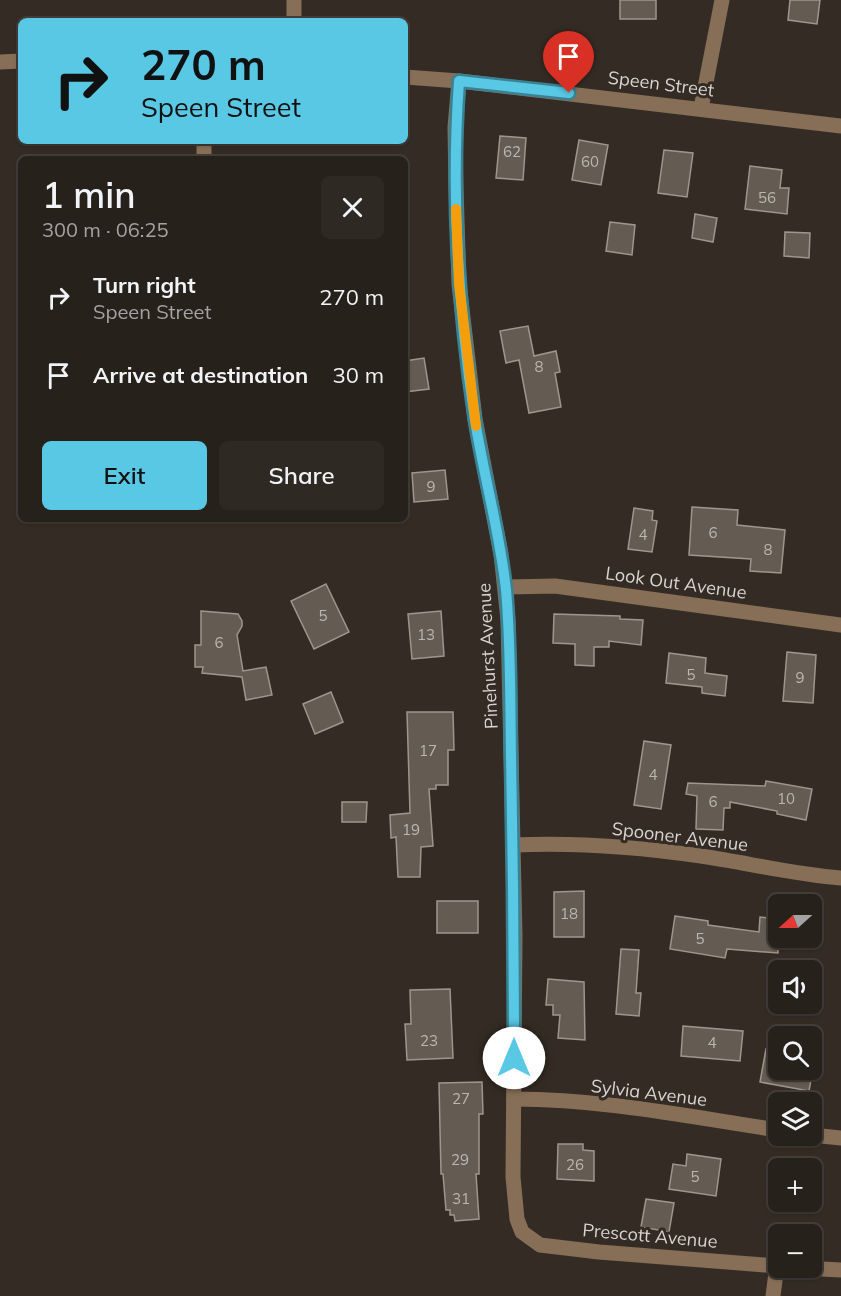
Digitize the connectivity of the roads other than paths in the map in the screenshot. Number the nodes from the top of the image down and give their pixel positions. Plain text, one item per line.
1 (294, 0) edge
2 (722, 0) edge
3 (294, 18) edge
4 (18, 61) edge
5 (0, 62) edge
6 (408, 76) edge
7 (459, 81) junction
8 (701, 108) junction
9 (841, 126) edge
10 (506, 587) junction
11 (841, 625) edge
12 (513, 844) junction
13 (841, 878) edge
14 (514, 1099) junction
15 (768, 1129) edge
16 (822, 1136) edge
17 (841, 1138) edge
18 (522, 1232) joint
19 (768, 1264) edge
20 (822, 1269) edge
21 (841, 1270) edge
22 (776, 1278) edge
23 (773, 1296) edge

1 - 3 street
2 - 8 street
4 - 5 street
6 - 7 street, Speen Street
7 - 8 street, Speen Street
7 - 10 street, Pinehurst Avenue
8 - 9 street, Speen Street
10 - 11 street, Look Out Avenue
10 - 12 street, Pinehurst Avenue
12 - 13 street, Spooner Avenue
12 - 14 street, Pinehurst Avenue
14 - 15 street, Sylvia Avenue
14 - 18 street, Pinehurst Avenue
16 - 17 street
18 - 19 street, Prescott Avenue
20 - 21 street
22 - 23 street

